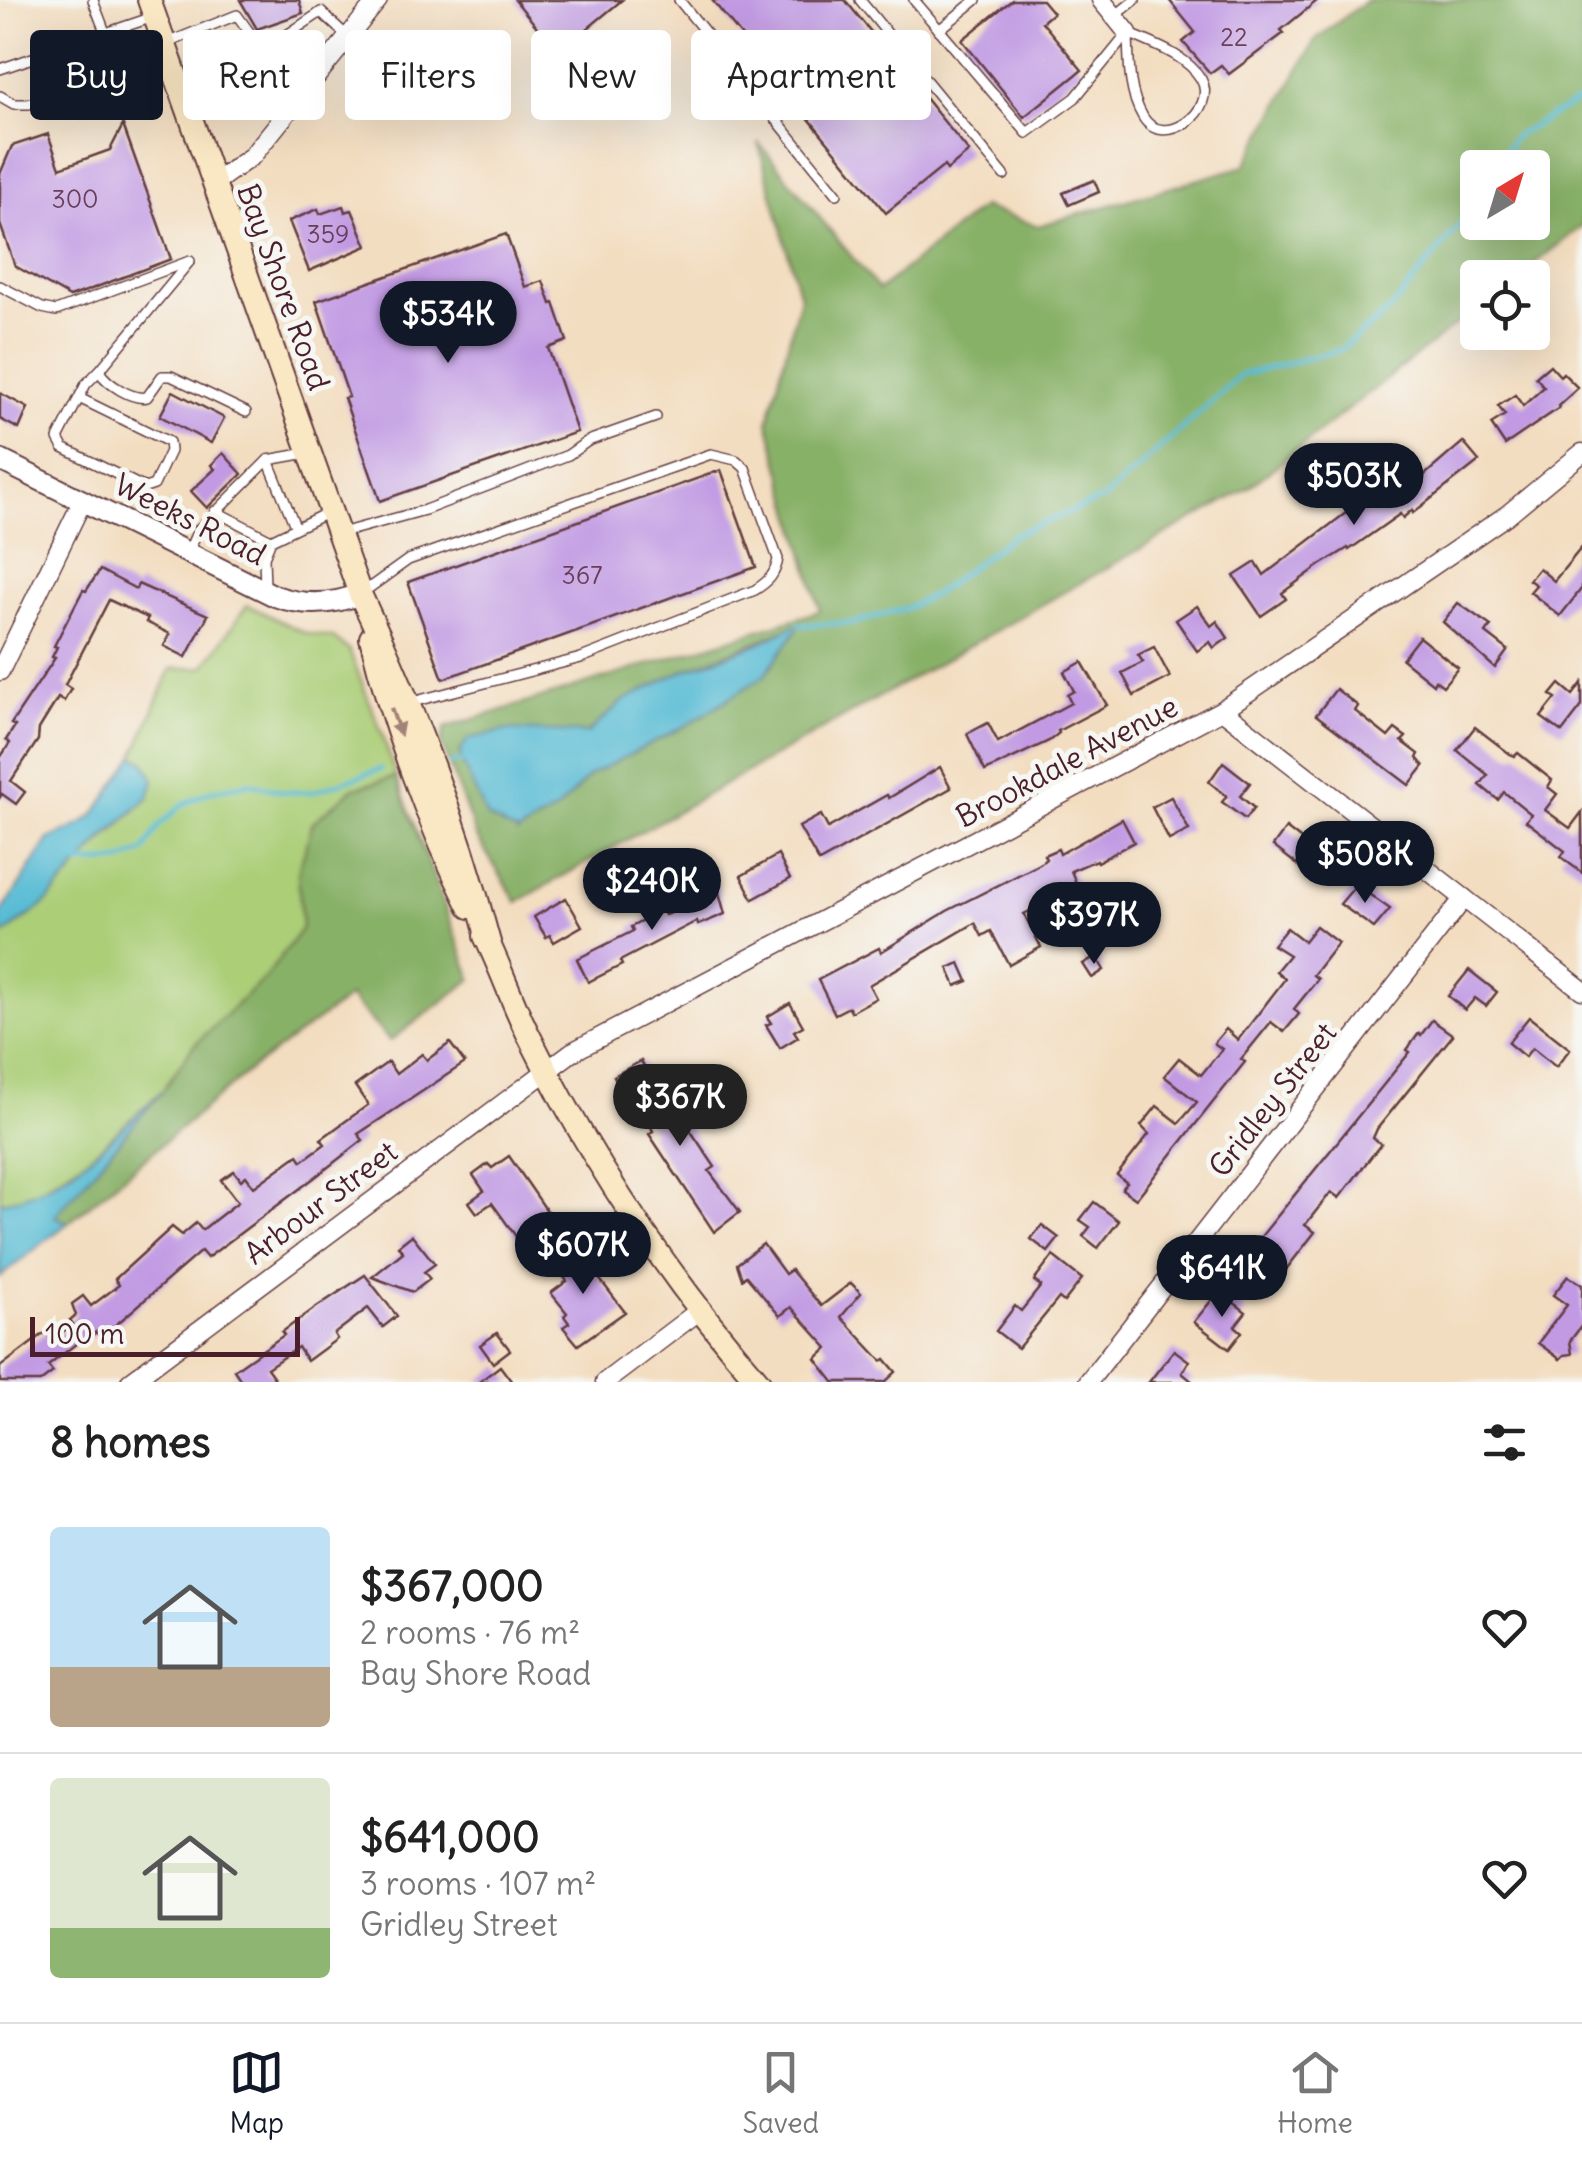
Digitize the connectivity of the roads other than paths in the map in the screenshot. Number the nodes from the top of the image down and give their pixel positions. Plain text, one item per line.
1 (92, 0) edge
2 (378, 0) edge
3 (679, 0) edge
4 (860, 0) edge
5 (914, 0) edge
6 (976, 0) edge
7 (1101, 0) edge
8 (1134, 0) edge
9 (152, 8) edge
10 (1115, 16) junction
11 (218, 23) junction
12 (103, 30) edge
13 (110, 30) edge
14 (200, 30) edge
15 (220, 30) edge
16 (248, 30) edge
17 (294, 30) edge
18 (354, 30) edge
19 (939, 30) junction
20 (1128, 33) junction
21 (345, 34) edge
22 (183, 37) edge
23 (345, 41) edge
24 (165, 44) junction
25 (30, 59) edge
26 (325, 66) edge
27 (0, 69) edge
28 (183, 95) edge
29 (0, 96) edge
30 (30, 103) edge
31 (192, 120) edge
32 (282, 120) edge
33 (1004, 176) dead end
34 (214, 183) junction
35 (837, 194) dead end
36 (0, 286) edge
37 (100, 371) junction
38 (78, 398) junction
39 (246, 412) dead end
40 (656, 418) dead end
41 (310, 453) junction
42 (0, 460) edge
43 (268, 460) junction
44 (1579, 461) edge
45 (83, 500) junction
46 (215, 510) junction
47 (335, 523) junction
48 (295, 526) junction
49 (271, 540) junction
50 (188, 552) junction
51 (265, 591) junction
52 (360, 594) junction
53 (0, 670) edge
54 (409, 702) junction
55 (1222, 710) junction
56 (1464, 898) junction
57 (490, 946) junction
58 (1582, 990) edge
59 (547, 1070) junction
60 (700, 1310) junction
61 (130, 1382) edge
62 (605, 1382) edge
63 (759, 1382) edge
64 (1088, 1382) edge

1 - 12 lane
2 - 18 street
3 - 35 lane
4 - 33 lane
5 - 19 lane
6 - 19 lane
7 - 10 street
8 - 10 lane
9 - 13 lane
9 - 24 main road, Bay Shore Road
10 - 20 street
11 - 14 lane
11 - 15 lane
11 - 16 lane
17 - 21 lane
19 - 20 lane
20 - 20 lane
22 - 24 lane
23 - 26 street
24 - 28 main road, Bay Shore Road
25 - 27 lane
29 - 30 lane
31 - 34 main road, Bay Shore Road
32 - 34 street
34 - 41 main road, Bay Shore Road
36 - 37 lane
37 - 38 lane
37 - 39 lane
38 - 38 lane
40 - 47 lane
41 - 43 lane
41 - 47 main road, Bay Shore Road
42 - 45 street, Weeks Road
43 - 46 lane
43 - 48 lane
44 - 55 street, Brookdale Avenue
45 - 50 street, Weeks Road
45 - 53 street
46 - 49 lane
46 - 50 lane
47 - 48 lane
47 - 52 main road, Bay Shore Road
48 - 49 lane
49 - 51 lane
50 - 51 street, Weeks Road
51 - 52 street, Weeks Road
52 - 54 main road, Bay Shore Road
52 - 54 lane
52 -> 57 main road, Bay Shore Road
54 - 57 main road, Bay Shore Road
55 - 56 street
55 - 59 street, Brookdale Avenue
56 - 58 street
56 - 64 street, Gridley Street
57 - 59 main road, Bay Shore Road
59 - 60 main road, Bay Shore Road
59 - 61 street, Arbour Street
60 - 62 street
60 - 63 main road, Bay Shore Road

